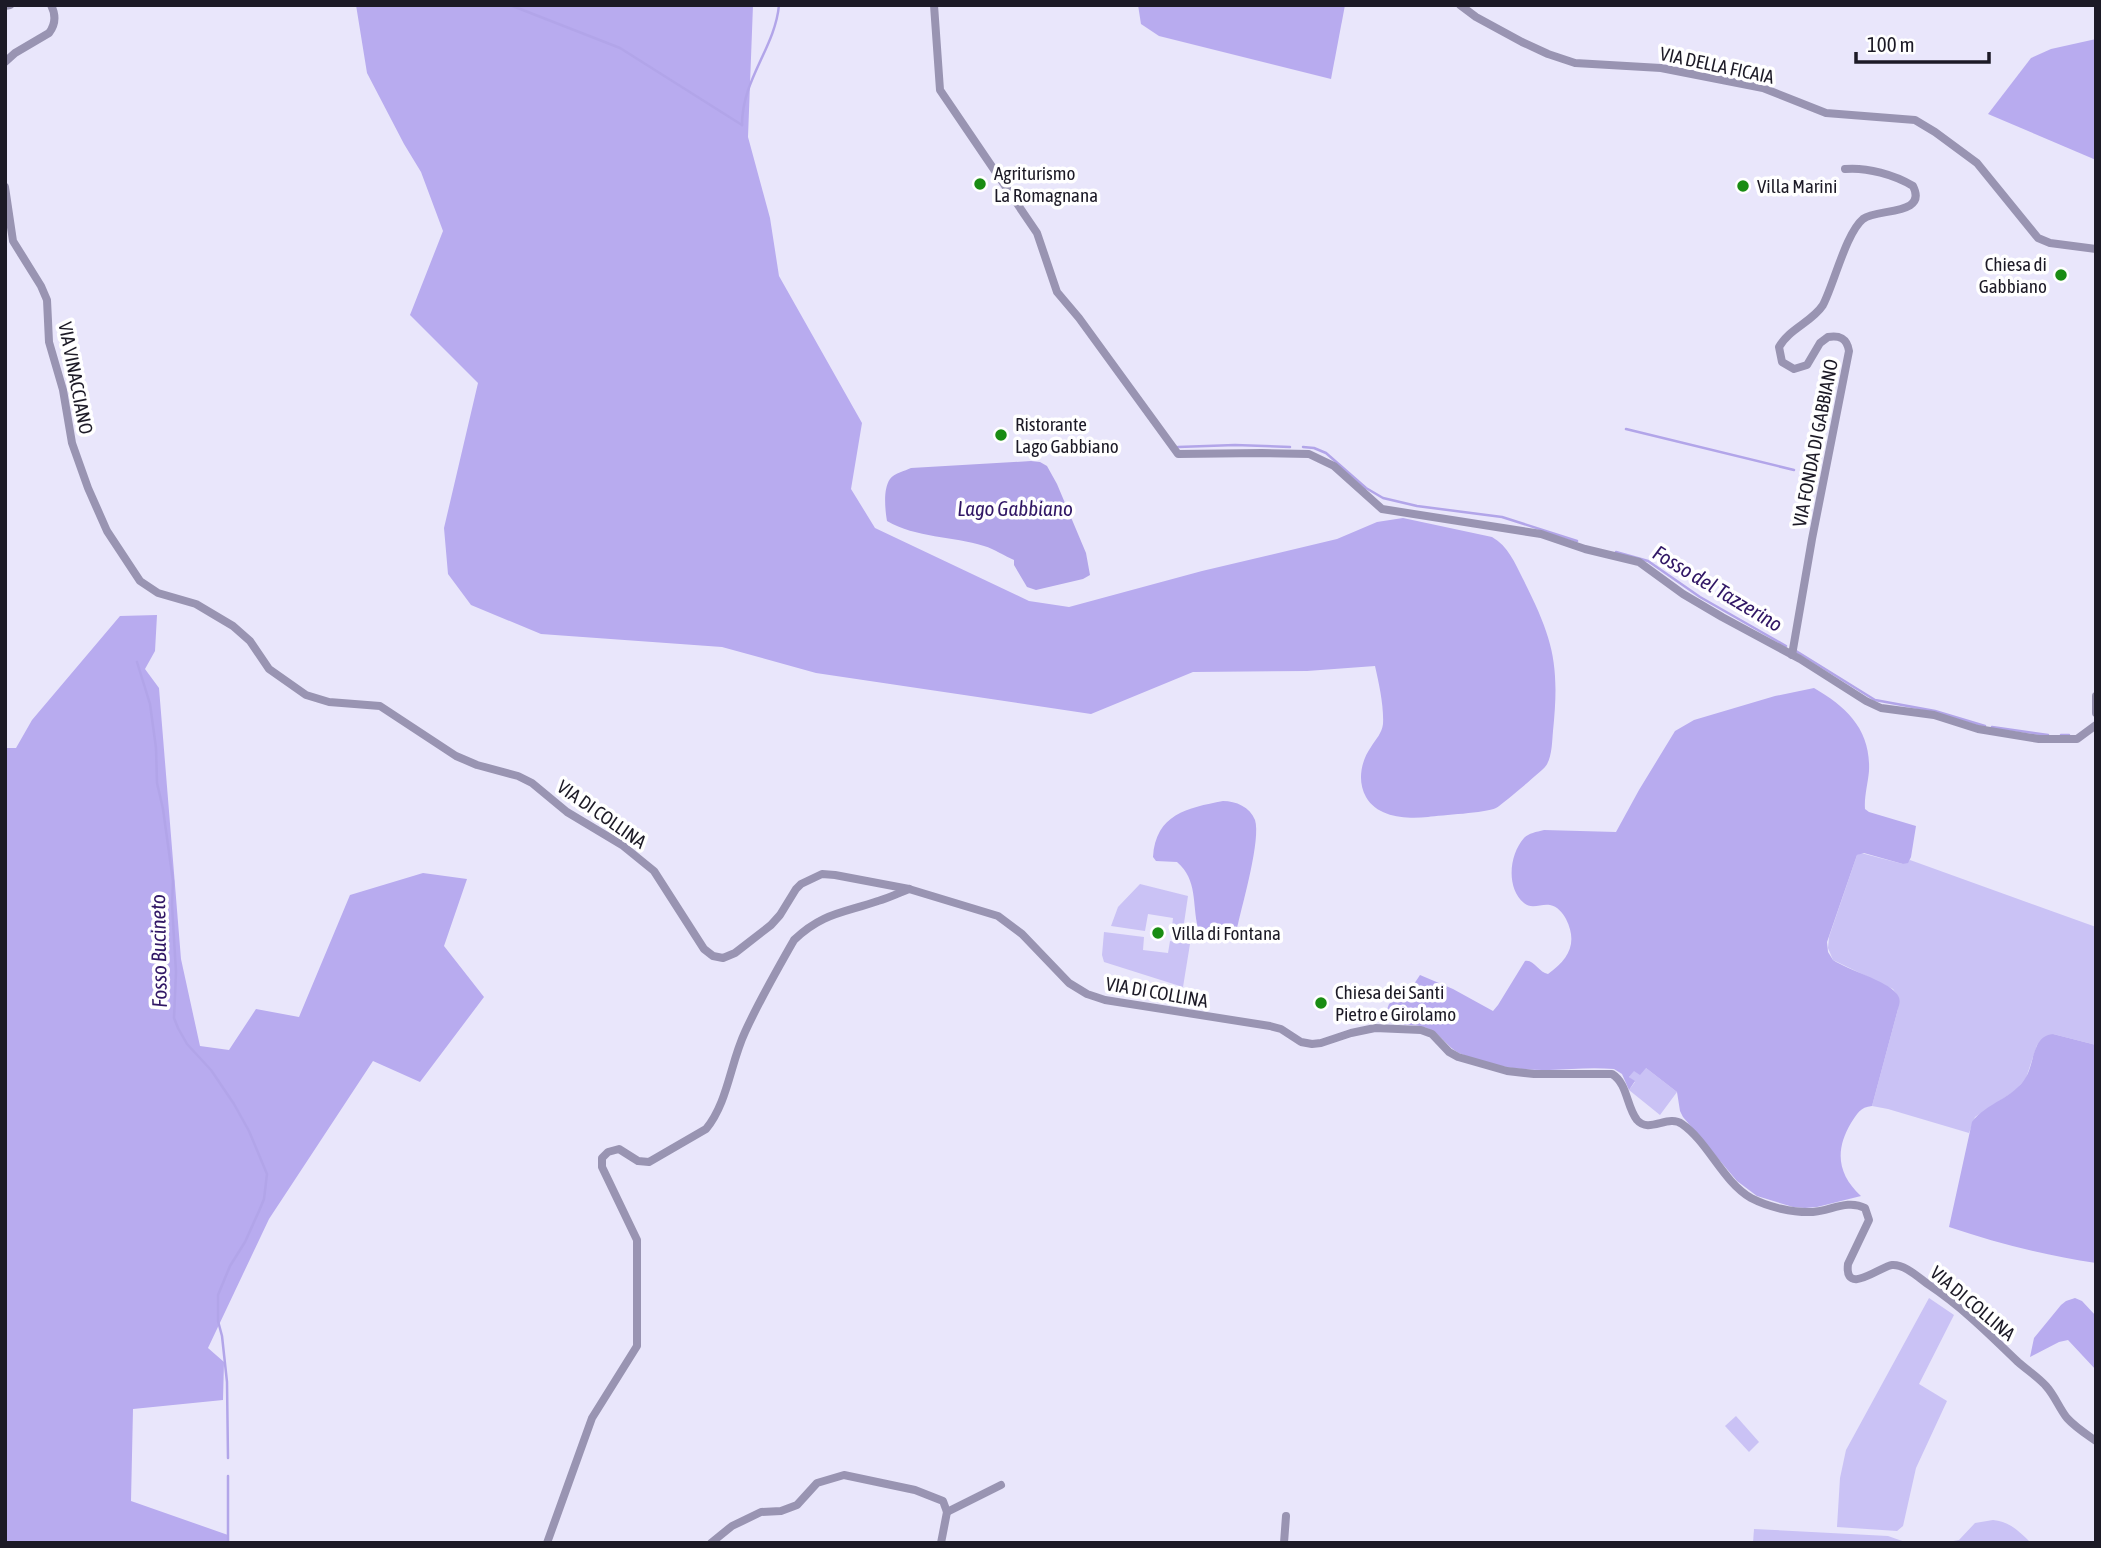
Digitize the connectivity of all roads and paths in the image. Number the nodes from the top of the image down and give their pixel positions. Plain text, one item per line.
1 (51, 5) edge
2 (934, 5) edge
3 (1460, 5) edge
4 (5, 62) edge
5 (1845, 169) dead end
6 (5, 187) edge
7 (2096, 249) edge
8 (132, 570) joint
9 (1792, 655) junction
10 (2096, 696) edge
11 (2096, 713) edge
12 (2096, 725) edge
13 (909, 889) junction
14 (2096, 1441) edge
15 (1001, 1486) dead end
16 (947, 1512) junction
17 (1286, 1516) dead end
18 (547, 1543) edge
19 (711, 1543) edge
20 (941, 1543) edge
21 (1284, 1543) edge

1 - 4 street
2 - 9 street
3 - 7 street, VIA DELLA FICAIA
5 - 9 street, VIA FONDA DI GABBIANO
6 - 8 street, VIA VINACCIANO
8 - 13 street, VIA DI COLLINA
9 - 12 street
10 - 11 street
13 - 14 street, VIA DI COLLINA
13 - 18 street
15 - 16 street
16 - 19 street
16 - 20 street
17 - 21 street

